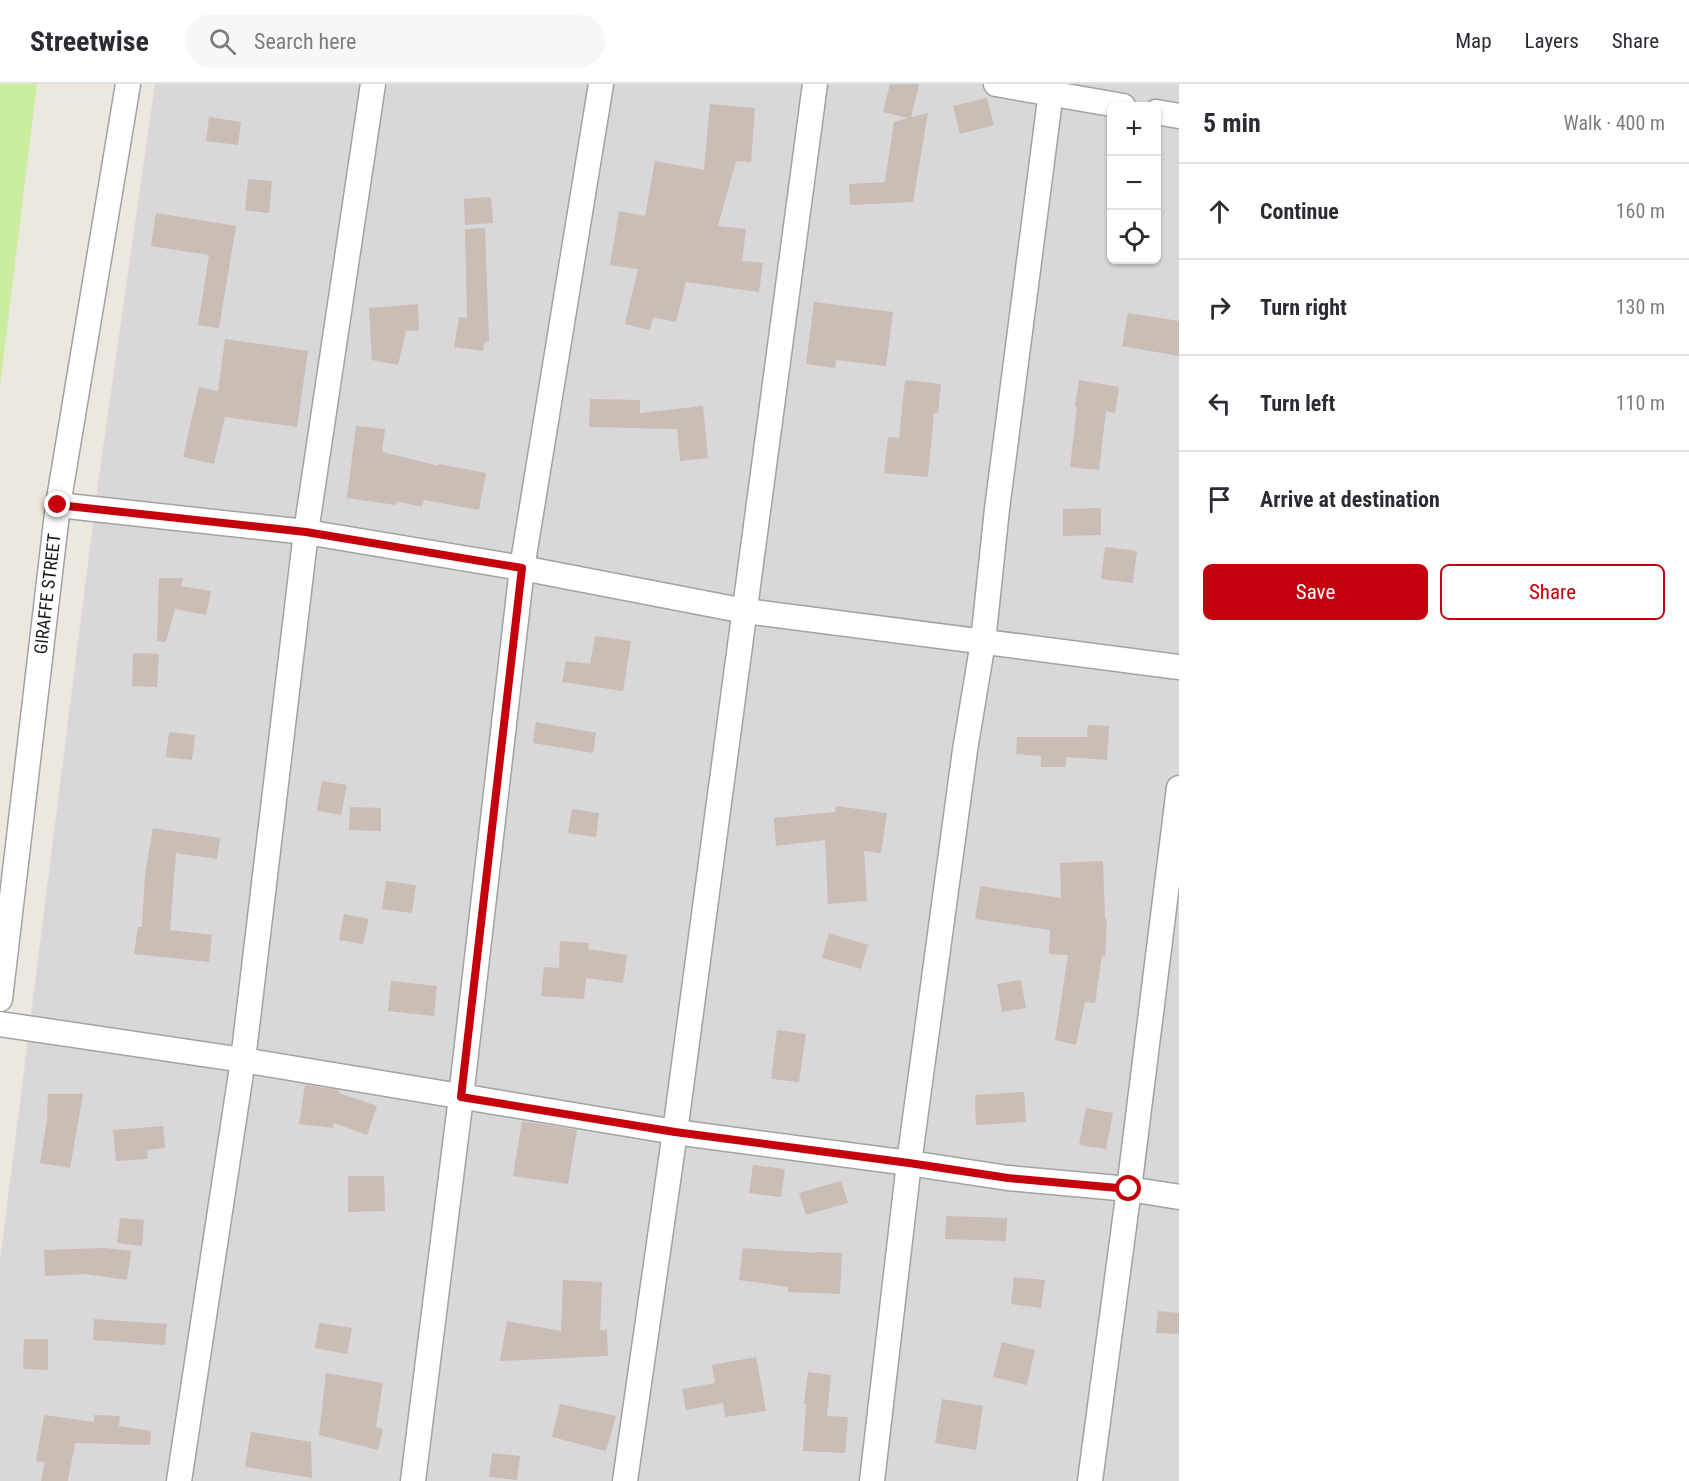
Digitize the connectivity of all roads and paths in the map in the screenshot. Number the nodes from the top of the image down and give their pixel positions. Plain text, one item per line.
1 (128, 84) edge
2 (373, 84) edge
3 (602, 84) edge
4 (815, 84) edge
5 (996, 84) edge
6 (1052, 89) edge
7 (1107, 102) edge
8 (1161, 113) edge
9 (1179, 116) edge
10 (58, 505) junction
11 (306, 532) junction
12 (522, 568) junction
13 (745, 611) junction
14 (983, 642) junction
15 (1179, 667) edge
16 (1179, 788) edge
17 (0, 999) edge
18 (0, 1024) edge
19 (243, 1060) junction
20 (461, 1097) junction
21 (675, 1132) junction
22 (909, 1163) junction
23 (1129, 1189) junction
24 (1179, 1197) edge
25 (179, 1481) edge
26 (413, 1481) edge
27 (625, 1481) edge
28 (872, 1481) edge
29 (1090, 1481) edge

1 - 10 street, GIRAFFE STREET
2 - 11 street
3 - 12 street
4 - 13 street
5 - 6 street
6 - 7 street
6 - 14 street
8 - 9 street
10 - 11 street
10 - 17 street, GIRAFFE STREET
11 - 12 street
11 - 19 street
12 - 13 street
12 - 20 street
13 - 14 street
13 - 21 street
14 - 15 street
14 - 22 street
16 - 23 street
18 - 19 street
19 - 20 street
19 - 25 street
20 - 21 street
20 - 26 street
21 - 22 street
21 - 27 street
22 - 23 street
22 - 28 street
23 - 24 street
23 - 29 street

